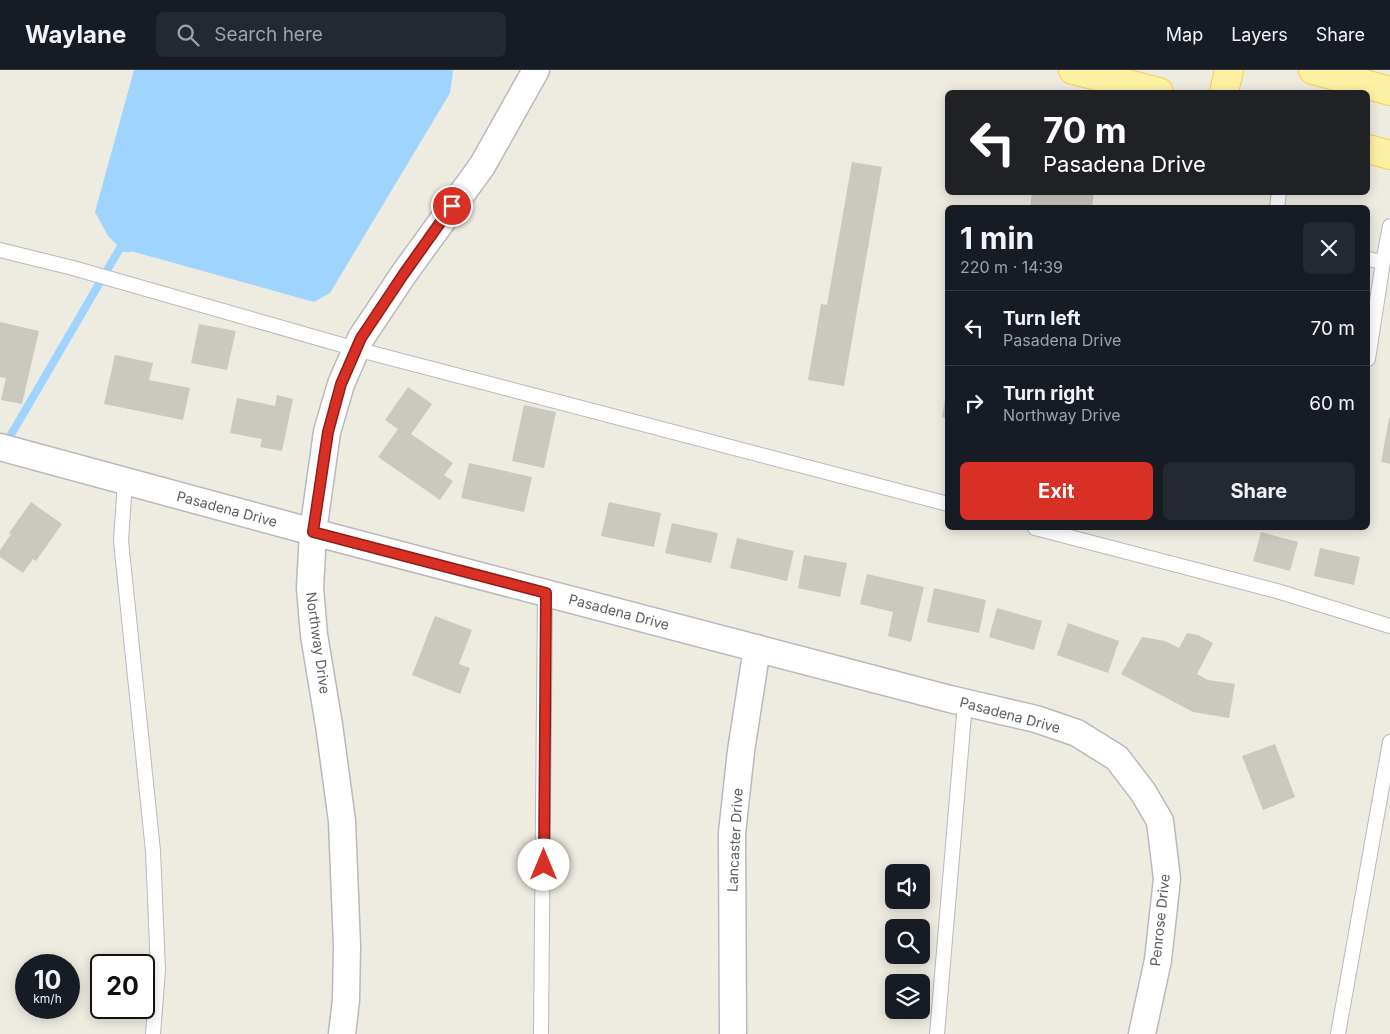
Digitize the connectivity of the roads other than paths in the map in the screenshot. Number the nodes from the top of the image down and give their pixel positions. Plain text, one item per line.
1 (536, 70) edge
2 (1073, 70) edge
3 (1229, 70) edge
4 (1313, 70) edge
5 (1151, 90) edge
6 (1224, 90) edge
7 (1390, 90) edge
8 (1370, 150) edge
9 (1390, 155) edge
10 (1390, 226) edge
11 (0, 250) edge
12 (1370, 259) edge
13 (1383, 262) junction
14 (1370, 346) edge
15 (356, 348) junction
16 (0, 447) edge
17 (125, 481) junction
18 (945, 503) edge
19 (1043, 530) edge
20 (313, 532) junction
21 (546, 593) junction
22 (1390, 626) edge
23 (757, 648) junction
24 (965, 703) junction
25 (1390, 742) edge
26 (1116, 758) joint
27 (153, 1034) edge
28 (342, 1034) edge
29 (541, 1034) edge
30 (733, 1034) edge
31 (937, 1034) edge
32 (1142, 1034) edge
33 (1338, 1034) edge

1 - 15 street, Northway Drive
2 - 5 main road
3 - 6 main road
4 - 7 main road
8 - 9 main road
10 - 13 lane
11 - 15 lane
12 - 13 lane
13 - 14 lane
15 - 18 lane
15 - 20 street, Northway Drive
16 - 17 street, Pasadena Drive
17 - 20 street, Pasadena Drive
17 - 27 lane
19 - 22 lane
20 - 21 street, Pasadena Drive
20 - 28 street, Northway Drive
21 - 23 street, Pasadena Drive
21 - 29 lane
23 - 24 street, Pasadena Drive
23 - 30 street, Lancaster Drive
24 - 26 street, Pasadena Drive
24 - 31 lane
25 - 33 lane
26 - 32 street, Penrose Drive

